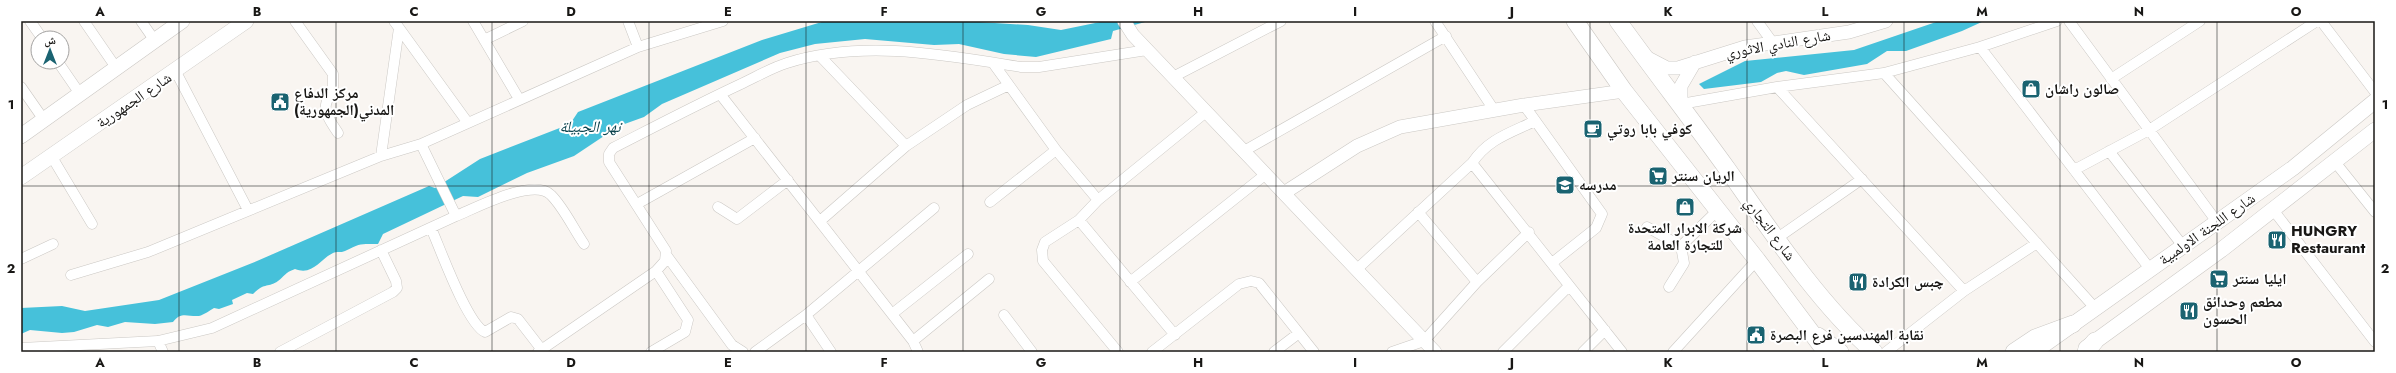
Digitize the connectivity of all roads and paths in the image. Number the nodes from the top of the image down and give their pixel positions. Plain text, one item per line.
1 (30, 21) edge
2 (84, 21) edge
3 (141, 21) edge
4 (182, 21) edge
5 (246, 21) edge
6 (295, 21) edge
7 (473, 21) edge
8 (523, 21) edge
9 (628, 21) edge
10 (723, 21) edge
11 (1124, 21) edge
12 (1281, 21) edge
13 (1435, 21) edge
14 (1575, 21) edge
15 (1618, 21) edge
16 (1757, 21) edge
17 (1886, 21) edge
18 (2057, 21) edge
19 (2069, 21) edge
20 (2200, 21) edge
21 (2317, 21) edge
22 (2321, 21) edge
23 (698, 24) edge
24 (396, 25) edge
25 (36, 30) edge
26 (1446, 36) junction
27 (484, 40) junction
28 (155, 41) junction
29 (1773, 43) junction
30 (638, 47) junction
31 (1980, 47) junction
32 (1147, 50) junction
33 (1643, 55) junction
34 (820, 56) junction
35 (1695, 62) junction
36 (993, 63) junction
37 (117, 68) junction
38 (64, 70) edge
39 (176, 72) junction
40 (1884, 73) junction
41 (1173, 77) junction
42 (2111, 79) junction
43 (1009, 85) junction
44 (21, 87) edge
45 (1777, 87) junction
46 (1624, 91) junction
47 (2375, 92) edge
48 (80, 94) junction
49 (720, 94) junction
50 (518, 99) junction
51 (2375, 101) edge
52 (1681, 104) junction
53 (1524, 105) junction
54 (1494, 110) junction
55 (1206, 112) junction
56 (44, 120) junction
57 (1535, 121) junction
58 (468, 123) junction
59 (2149, 130) junction
60 (2375, 130) edge
61 (338, 133) dead end
62 (21, 136) edge
63 (756, 138) junction
64 (421, 144) junction
65 (906, 146) junction
66 (1056, 150) junction
67 (1244, 151) junction
68 (2109, 151) junction
69 (381, 156) junction
70 (52, 157) junction
71 (2335, 162) junction
72 (1472, 163) junction
73 (2074, 170) junction
74 (1266, 174) junction
75 (21, 178) edge
76 (1862, 179) junction
77 (788, 180) junction
78 (1284, 193) junction
79 (1098, 200) junction
80 (990, 202) dead end
81 (637, 204) junction
82 (718, 207) dead end
83 (934, 208) dead end
84 (248, 210) junction
85 (1718, 210) junction
86 (2274, 211) junction
87 (1418, 212) junction
88 (2375, 212) edge
89 (456, 216) junction
90 (1079, 220) junction
91 (820, 221) junction
92 (2217, 222) junction
93 (92, 224) dead end
94 (1647, 227) dead end
95 (431, 228) junction
96 (1529, 232) junction
97 (1776, 239) junction
98 (2037, 243) junction
99 (53, 244) dead end
100 (584, 244) dead end
101 (1681, 246) junction
102 (2183, 246) junction
103 (381, 250) junction
104 (968, 254) dead end
105 (667, 256) junction
106 (21, 259) edge
107 (1757, 260) junction
108 (1552, 263) junction
109 (656, 270) junction
110 (1356, 270) junction
111 (2150, 270) junction
112 (859, 272) junction
113 (71, 275) dead end
114 (989, 279) dead end
115 (1130, 282) junction
116 (1477, 282) junction
117 (1569, 286) junction
118 (1669, 287) dead end
119 (1964, 291) junction
120 (2095, 308) junction
121 (892, 314) junction
122 (806, 315) junction
123 (1004, 316) dead end
124 (2073, 324) junction
125 (1605, 330) junction
126 (1809, 332) junction
127 (1299, 333) junction
128 (1175, 335) junction
129 (158, 341) junction
130 (913, 341) junction
131 (1424, 341) junction
132 (2375, 342) edge
133 (2090, 347) edge
134 (25, 349) edge
135 (540, 351) edge
136 (163, 352) edge
137 (280, 352) edge
138 (651, 352) edge
139 (743, 352) edge
140 (755, 352) edge
141 (831, 352) edge
142 (918, 352) edge
143 (1032, 352) edge
144 (1118, 352) edge
145 (1152, 352) edge
146 (1274, 352) edge
147 (1314, 352) edge
148 (1392, 352) edge
149 (1435, 352) edge
150 (1503, 352) edge
151 (1583, 352) edge
152 (1622, 352) edge
153 (1673, 352) edge
154 (1826, 352) edge
155 (1840, 352) edge
156 (1874, 352) edge
157 (1886, 352) edge
158 (2014, 352) edge
159 (2034, 352) edge
160 (2081, 352) edge

1 - 25 street
2 - 37 street
3 - 28 street
4 - 28 main road
5 - 39 main road, شارع الجمهورية
6 - 61 street
7 - 27 street
8 - 27 street
9 - 30 street
10 - 23 street
11 - 32 street
12 - 41 street
13 - 26 street
14 - 46 main road, شارع التجاري
15 - 33 main road, شارع التجاري
16 - 29 street
17 - 29 street, شارع النادي الاثوري
18 - 31 street
19 - 42 street
20 - 42 street
21 - 59 street
22 - 47 street
23 - 30 street
24 - 58 street
24 - 69 street
26 - 54 street
26 - 67 street
27 - 50 street
28 - 37 main road
29 - 35 street, شارع النادي الاثوري
30 - 50 street
31 - 40 street
31 - 73 street
32 - 36 street
32 - 41 street
33 - 35 street, شارع النادي الاثوري
33 - 52 main road, شارع التجاري
34 - 36 street
34 - 49 street
34 - 65 street
35 - 52 street
36 - 43 street
37 - 48 main road
38 - 48 street
39 - 70 main road, شارع الجمهورية
39 - 84 street
40 - 45 street
40 - 98 street
41 - 55 street
42 - 59 street
43 - 65 street
43 - 66 street
44 - 56 street
45 - 52 street
45 - 76 street
46 - 53 street
46 - 85 main road, شارع التجاري
48 - 56 main road
49 - 63 street
49 - 81 street
50 - 58 street
51 - 92 main road, شارع اللجنة الاولمبية
52 - 97 main road, شارع التجاري
53 - 54 street
53 - 57 street
54 - 78 street
55 - 67 street
55 - 79 street
56 - 62 main road
57 - 72 street
57 - 108 street
58 - 64 street
59 - 68 street
59 - 92 street
60 - 71 main road, شارع اللجنة الاولمبية
63 - 77 street
63 - 81 street
64 - 69 street
64 - 89 street
65 - 91 street
66 - 79 street
66 - 80 street
67 - 74 street
68 - 73 street
68 - 102 street
69 - 84 street
70 - 75 main road, شارع الجمهورية
70 - 93 street
71 - 86 main road, شارع اللجنة الاولمبية
71 - 88 street
72 - 87 street
72 - 96 street
73 - 111 street
74 - 78 street
74 - 115 street
76 - 97 street
76 - 119 street
77 - 82 street
77 - 91 street
78 - 110 street
79 - 90 street
81 - 105 street
83 - 112 street
84 - 113 street
85 - 101 street
85 - 107 main road, شارع التجاري
86 - 132 street
86 - 133 main road, شارع اللجنة الاولمبية
87 - 110 street
87 - 116 street
89 - 95 street
89 - 100 street
90 - 115 street
90 - 144 street
91 - 112 street
92 - 102 main road, شارع اللجنة الاولمبية
94 - 101 street
95 - 103 street
95 - 135 street
96 - 108 street
96 - 116 street
97 - 156 main road, شارع التجاري
98 - 119 street
98 - 120 street
99 - 106 street
101 - 118 street
102 - 111 main road, شارع اللجنة الاولمبية
103 - 129 street
103 - 137 street
104 - 121 street
105 - 109 street
105 - 139 street
107 - 126 main road, شارع التجاري
107 - 153 street
108 - 117 street
109 - 135 street
109 - 138 street
110 - 131 street
111 - 120 main road, شارع اللجنة الاولمبية
112 - 121 street
112 - 122 street
114 - 130 street
115 - 128 street
116 - 131 street
117 - 125 street
117 - 150 street
119 - 157 street
120 - 124 main road, شارع اللجنة الاولمبية
121 - 130 street
122 - 140 street
122 - 141 street
123 - 143 street
124 - 158 main road
124 - 159 main road, شارع اللجنة الاولمبية
125 - 151 street
125 - 152 street
126 - 154 main road, شارع التجاري
126 - 155 main road
127 - 128 street
127 - 146 street
127 - 147 street
128 - 145 street
129 - 134 street
129 - 136 street
130 - 142 street
131 - 148 street
131 - 149 street
133 - 160 main road, شارع اللجنة الاولمبية

